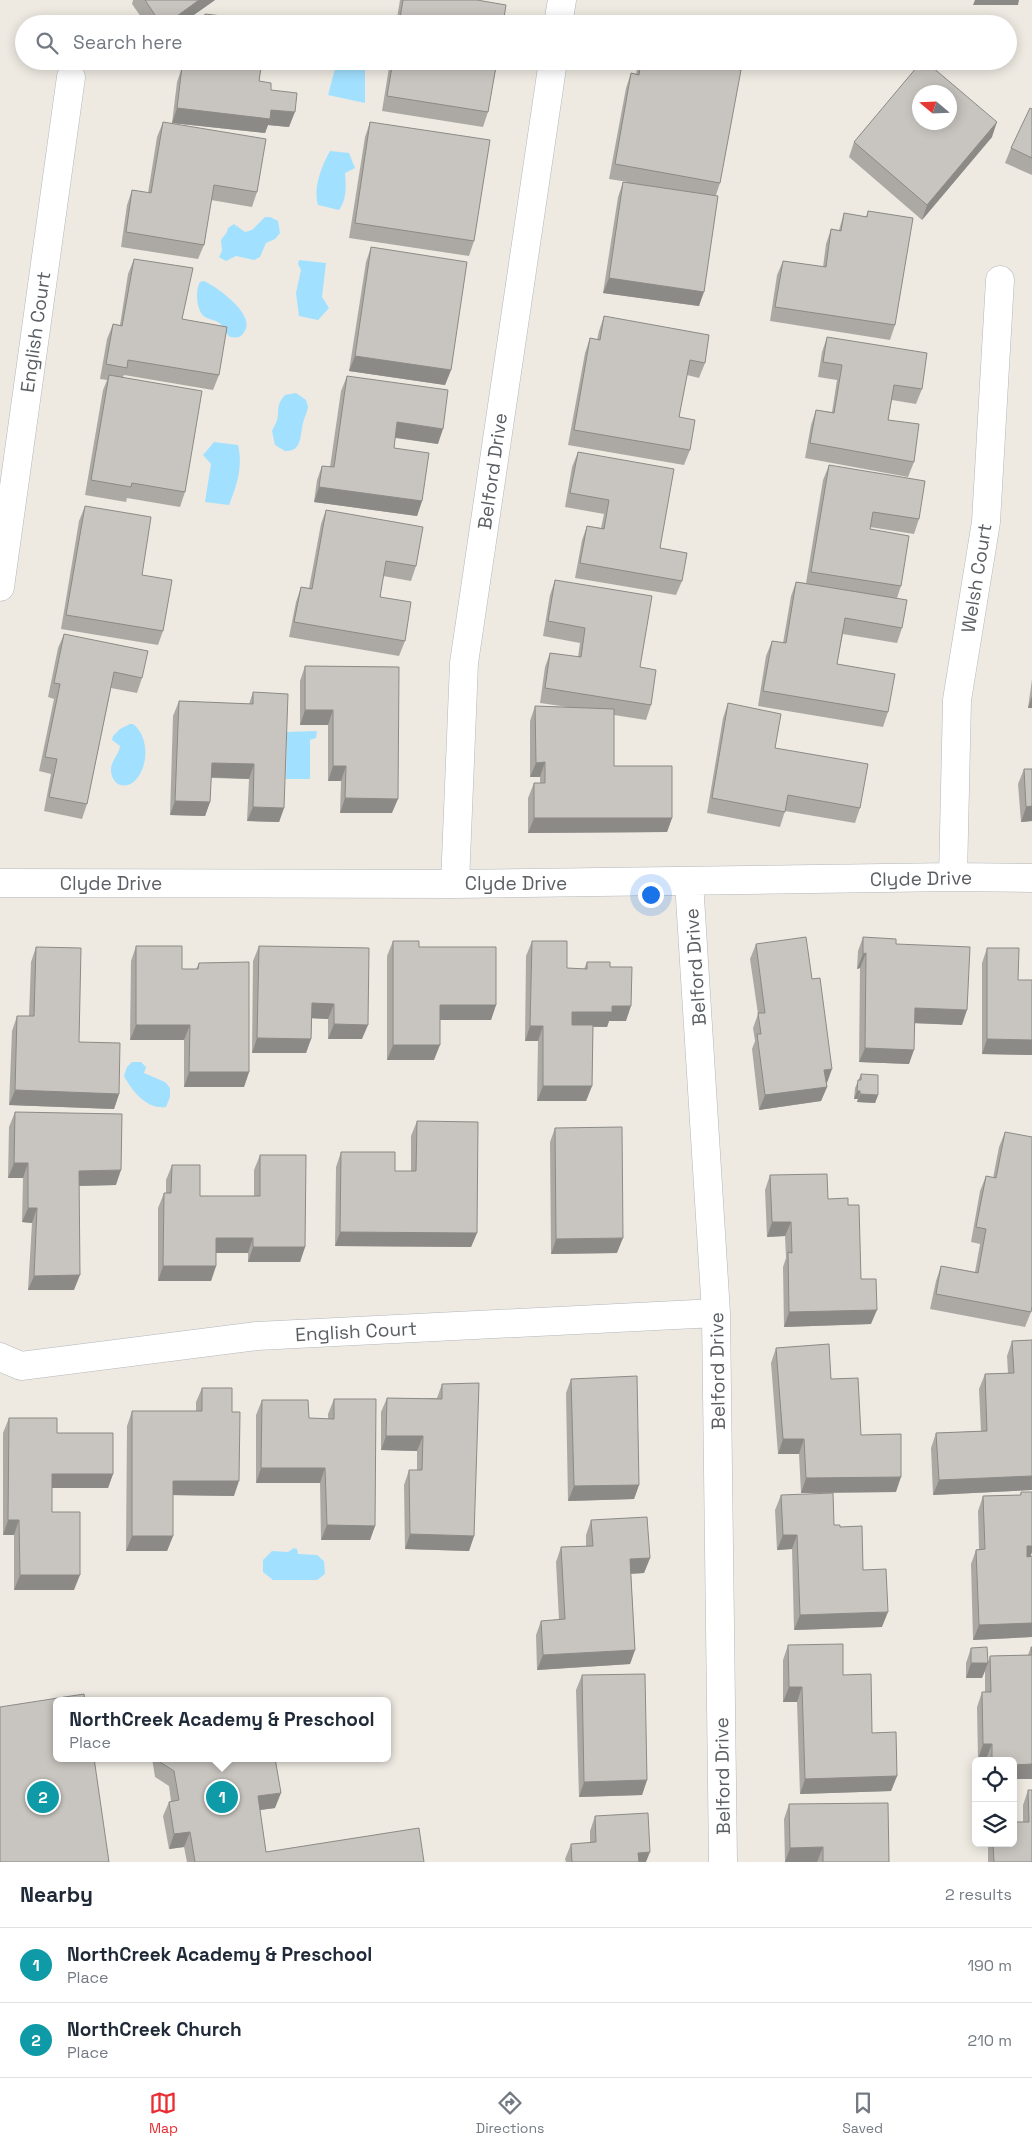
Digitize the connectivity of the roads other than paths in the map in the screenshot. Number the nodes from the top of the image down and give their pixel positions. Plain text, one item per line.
1 (562, 0) edge
2 (560, 15) edge
3 (552, 70) edge
4 (71, 77) dead end
5 (1000, 280) dead end
6 (0, 588) edge
7 (952, 877) junction
8 (1032, 878) edge
9 (689, 882) junction
10 (0, 883) edge
11 (455, 884) junction
12 (716, 1313) junction
13 (0, 1357) edge
14 (723, 1862) edge

1 - 2 street
3 - 11 street, Belford Drive
4 - 6 street, English Court
5 - 7 street, Welsh Court
7 - 8 street, Clyde Drive
7 - 9 street, Clyde Drive
9 - 11 street, Clyde Drive
9 - 12 street, Belford Drive
10 - 11 street, Clyde Drive
12 - 13 street, English Court
12 - 14 street, Belford Drive

